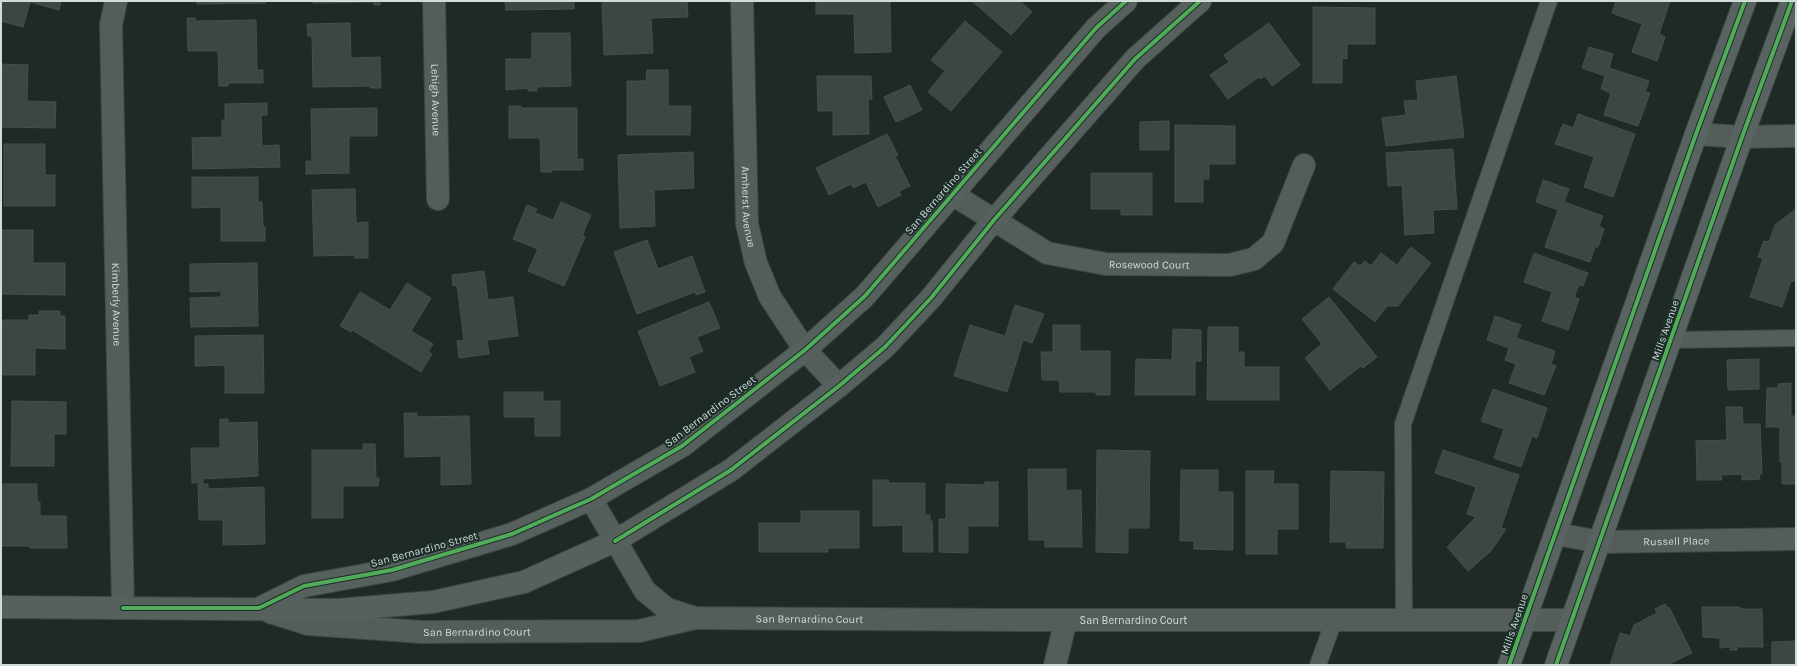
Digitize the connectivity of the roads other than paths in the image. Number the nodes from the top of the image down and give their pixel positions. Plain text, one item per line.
1 (116, 1) edge
2 (434, 1) edge
3 (742, 1) edge
4 (1126, 1) edge
5 (1200, 1) edge
6 (1549, 1) edge
7 (1745, 1) edge
8 (1792, 1) edge
9 (1696, 134) junction
10 (1796, 136) edge
11 (1742, 137) junction
12 (1304, 165) dead end
13 (952, 194) junction
14 (438, 199) dead end
15 (994, 220) junction
16 (1796, 338) edge
17 (1671, 340) junction
18 (805, 350) junction
19 (840, 386) junction
20 (591, 499) junction
21 (1556, 534) junction
22 (1796, 539) edge
23 (615, 541) junction
24 (1601, 542) junction
25 (1, 607) edge
26 (123, 608) junction
27 (259, 608) junction
28 (695, 618) junction
29 (1404, 619) junction
30 (1066, 620) junction
31 (1334, 620) junction
32 (1525, 620) junction
33 (1571, 620) junction
34 (1055, 665) edge
35 (1318, 665) edge
36 (1509, 665) edge
37 (1556, 665) edge

1 - 26 street, Kimberly Avenue
2 - 14 street, Lehigh Avenue
3 - 18 street, Amherst Avenue
4 - 13 main road, San Bernardino Street
5 - 15 main road, San Bernardino Street
6 - 29 lane
7 - 9 main road, Mills Avenue
8 - 11 main road, Mills Avenue
9 - 11 street
9 - 21 main road, Mills Avenue
10 - 11 street
11 - 17 main road, Mills Avenue
12 - 15 street, Rosewood Court
13 - 15 street, Rosewood Court
13 - 18 main road, San Bernardino Street
15 - 19 main road, San Bernardino Street
16 - 17 lane
17 - 24 main road, Mills Avenue
18 - 19 street, Amherst Avenue
18 - 20 main road, San Bernardino Street
19 - 23 main road, San Bernardino Street
20 - 23 street, San Bernardino Court
20 - 27 main road, San Bernardino Street
21 - 24 street, Russell Place
21 - 32 main road, Mills Avenue
22 - 24 street, Russell Place
23 - 27 main road, San Bernardino Street
23 - 28 street, San Bernardino Court
24 - 33 main road, Mills Avenue
25 - 26 main road, San Bernardino Street
26 - 27 main road, San Bernardino Street
27 - 28 street, San Bernardino Court
28 - 30 street, San Bernardino Court
29 - 31 street, San Bernardino Court
29 - 32 street, San Bernardino Court
30 - 31 street, San Bernardino Court
30 - 34 street
31 - 35 lane
32 - 33 street, San Bernardino Court
32 - 36 main road, Mills Avenue
33 - 37 main road, Mills Avenue

